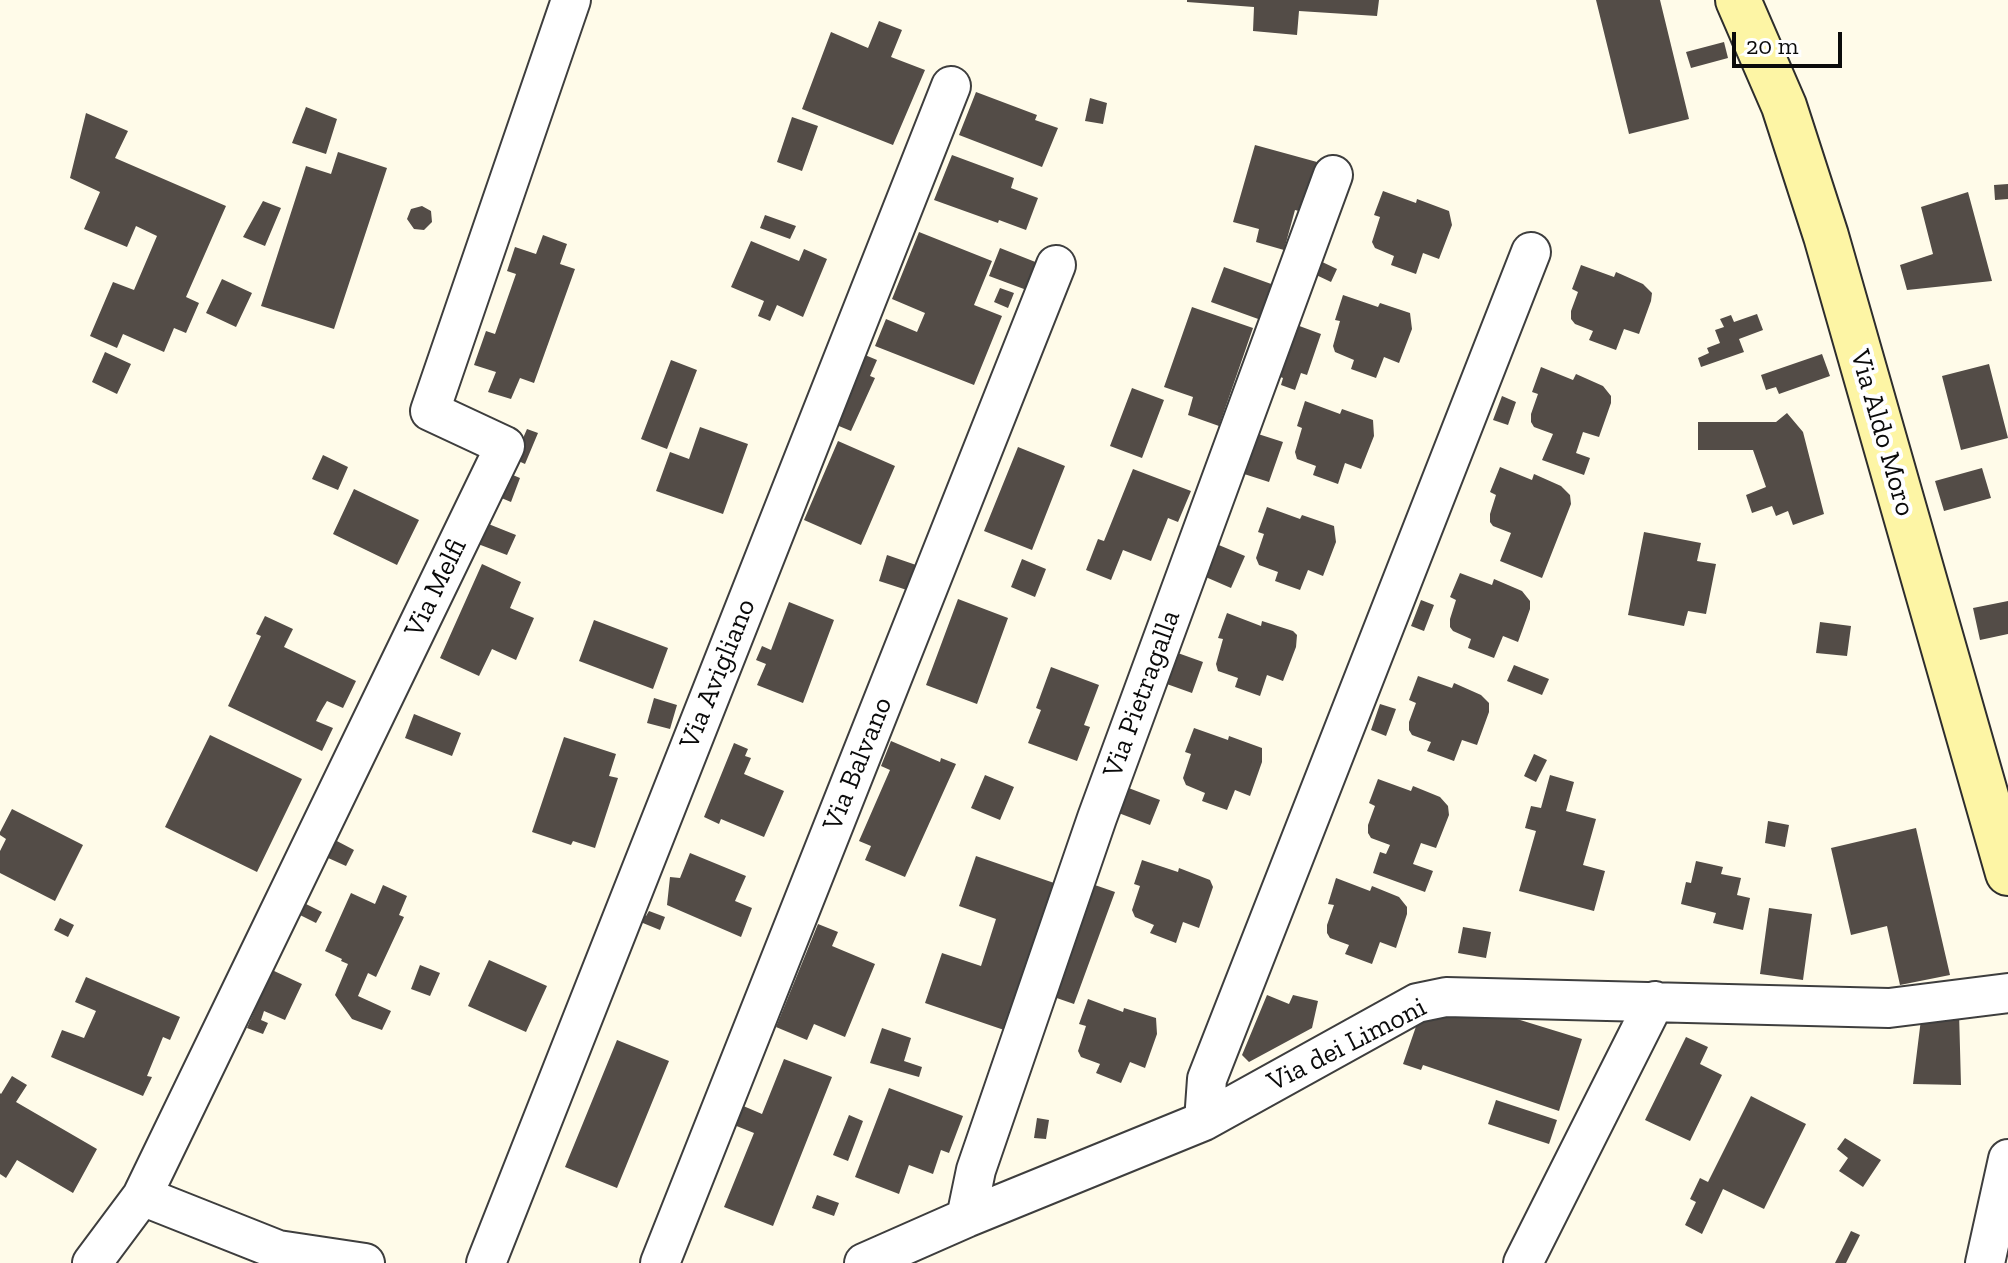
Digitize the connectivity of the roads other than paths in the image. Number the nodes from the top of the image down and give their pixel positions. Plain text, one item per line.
1 (571, 0) edge
2 (1738, 0) edge
3 (951, 86) dead end
4 (1333, 175) dead end
5 (1531, 252) dead end
6 (1056, 265) dead end
7 (2008, 873) edge
8 (2008, 993) edge
9 (1655, 1001) junction
10 (1204, 1121) junction
11 (2008, 1159) edge
12 (142, 1196) junction
13 (966, 1218) junction
14 (92, 1263) edge
15 (365, 1263) edge
16 (486, 1263) edge
17 (660, 1263) edge
18 (864, 1263) edge
19 (1523, 1263) edge
20 (1985, 1263) edge

1 - 12 street, Via Melfi
2 - 7 street, Via Aldo Moro
3 - 16 street, Via Avigliano
4 - 13 street, Via Pietragalla
5 - 10 street
6 - 17 street, Via Balvano
8 - 9 street, Via dei Limoni
9 - 10 street, Via dei Limoni
9 - 19 street
10 - 13 street, Via dei Limoni
11 - 20 street
12 - 14 street
12 - 15 street
13 - 18 street, Via dei Limoni

